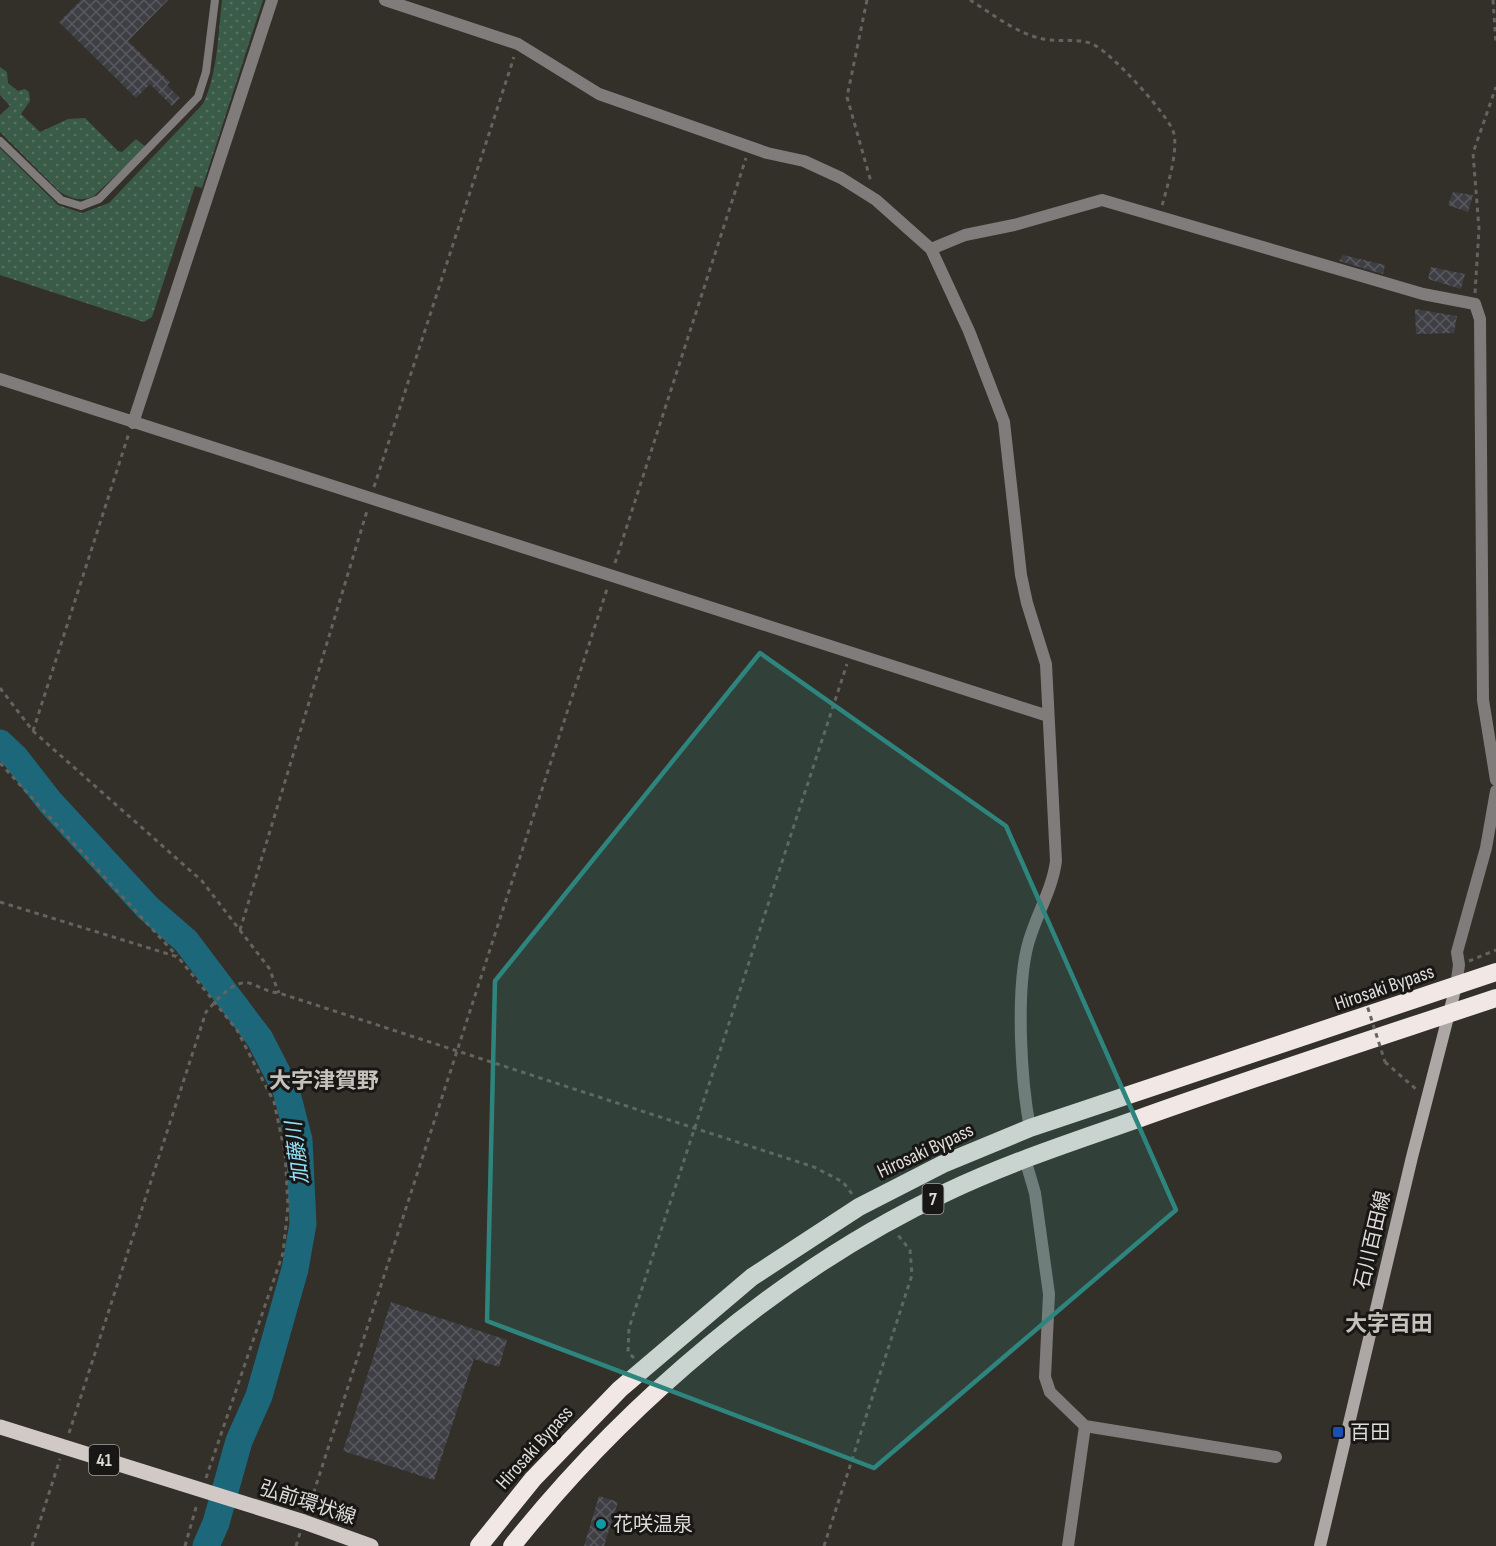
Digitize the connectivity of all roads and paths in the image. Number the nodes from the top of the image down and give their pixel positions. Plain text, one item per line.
1 (215, 0) edge
2 (272, 0) edge
3 (385, 0) edge
4 (867, 0) edge
5 (970, 0) edge
6 (1493, 0) edge
7 (518, 44) junction
8 (1496, 44) edge
9 (1496, 87) edge
10 (0, 141) edge
11 (750, 145) junction
12 (876, 200) junction
13 (1160, 217) junction
14 (931, 249) junction
15 (1475, 304) junction
16 (0, 379) edge
17 (133, 423) junction
18 (371, 498) junction
19 (611, 576) junction
20 (851, 652) junction
21 (0, 688) edge
22 (1048, 716) junction
23 (33, 731) junction
24 (0, 763) edge
25 (1496, 780) edge
26 (1496, 791) edge
27 (0, 902) edge
28 (240, 930) junction
29 (1496, 950) edge
30 (178, 957) junction
31 (1459, 965) junction
32 (1496, 972) edge
33 (1456, 986) junction
34 (279, 993) junction
35 (1496, 998) edge
36 (1365, 999) dead end
37 (214, 1004) junction
38 (1450, 1013) junction
39 (457, 1050) junction
40 (1411, 1087) dead end
41 (696, 1127) junction
42 (1030, 1128) junction
43 (1026, 1159) junction
44 (859, 1207) junction
45 (888, 1224) junction
46 (643, 1368) junction
47 (1085, 1426) junction
48 (0, 1427) edge
49 (64, 1447) junction
50 (1276, 1457) dead end
51 (205, 1491) junction
52 (304, 1522) junction
53 (32, 1546) edge
54 (185, 1546) edge
55 (371, 1546) edge
56 (478, 1546) edge
57 (512, 1546) edge
58 (824, 1546) edge
59 (1068, 1546) edge
60 (1320, 1546) edge

1 - 10 lane
2 - 17 street
3 - 7 street
4 - 12 path
5 - 13 path
6 - 8 path
7 - 11 street
7 - 18 path
9 - 15 path
11 - 12 street
11 - 19 path
12 - 14 street
13 - 14 street
13 - 15 street
14 - 22 street
15 - 25 street
16 - 17 street
17 - 18 street
17 - 23 path
18 - 19 street
18 - 28 path
19 - 20 street
19 - 39 path
20 - 22 street
20 - 41 path
21 - 23 path
22 - 42 street
23 - 28 path
24 - 30 path
26 - 31 street
27 - 30 path
28 - 34 path
29 - 31 path
30 - 37 path
31 - 33 street
32 - 33 highway, Hirosaki Bypass / 7
33 - 38 main road, 石川百田線
33 - 42 highway, Hirosaki Bypass / 7
34 - 37 path
34 - 39 path
35 - 38 highway, 7
36 - 40 path, bridge
37 - 49 path
37 - 51 path
38 - 43 highway, 7
38 - 60 main road, 石川百田線
39 - 41 path
39 - 52 path
41 - 44 path
41 - 46 path
42 - 44 highway, Hirosaki Bypass / 7
43 - 45 highway, 7
43 - 47 street
44 - 46 highway, Hirosaki Bypass / 7
45 - 57 highway, 7
45 - 58 path
46 - 56 highway, Hirosaki Bypass / 7
47 - 50 street
47 - 59 street
48 - 49 main road, 41
49 - 51 main road, 41
49 - 53 path
51 - 52 main road, 弘前環状線 / 41
51 - 54 path
52 - 55 main road, 弘前環状線 / 41

